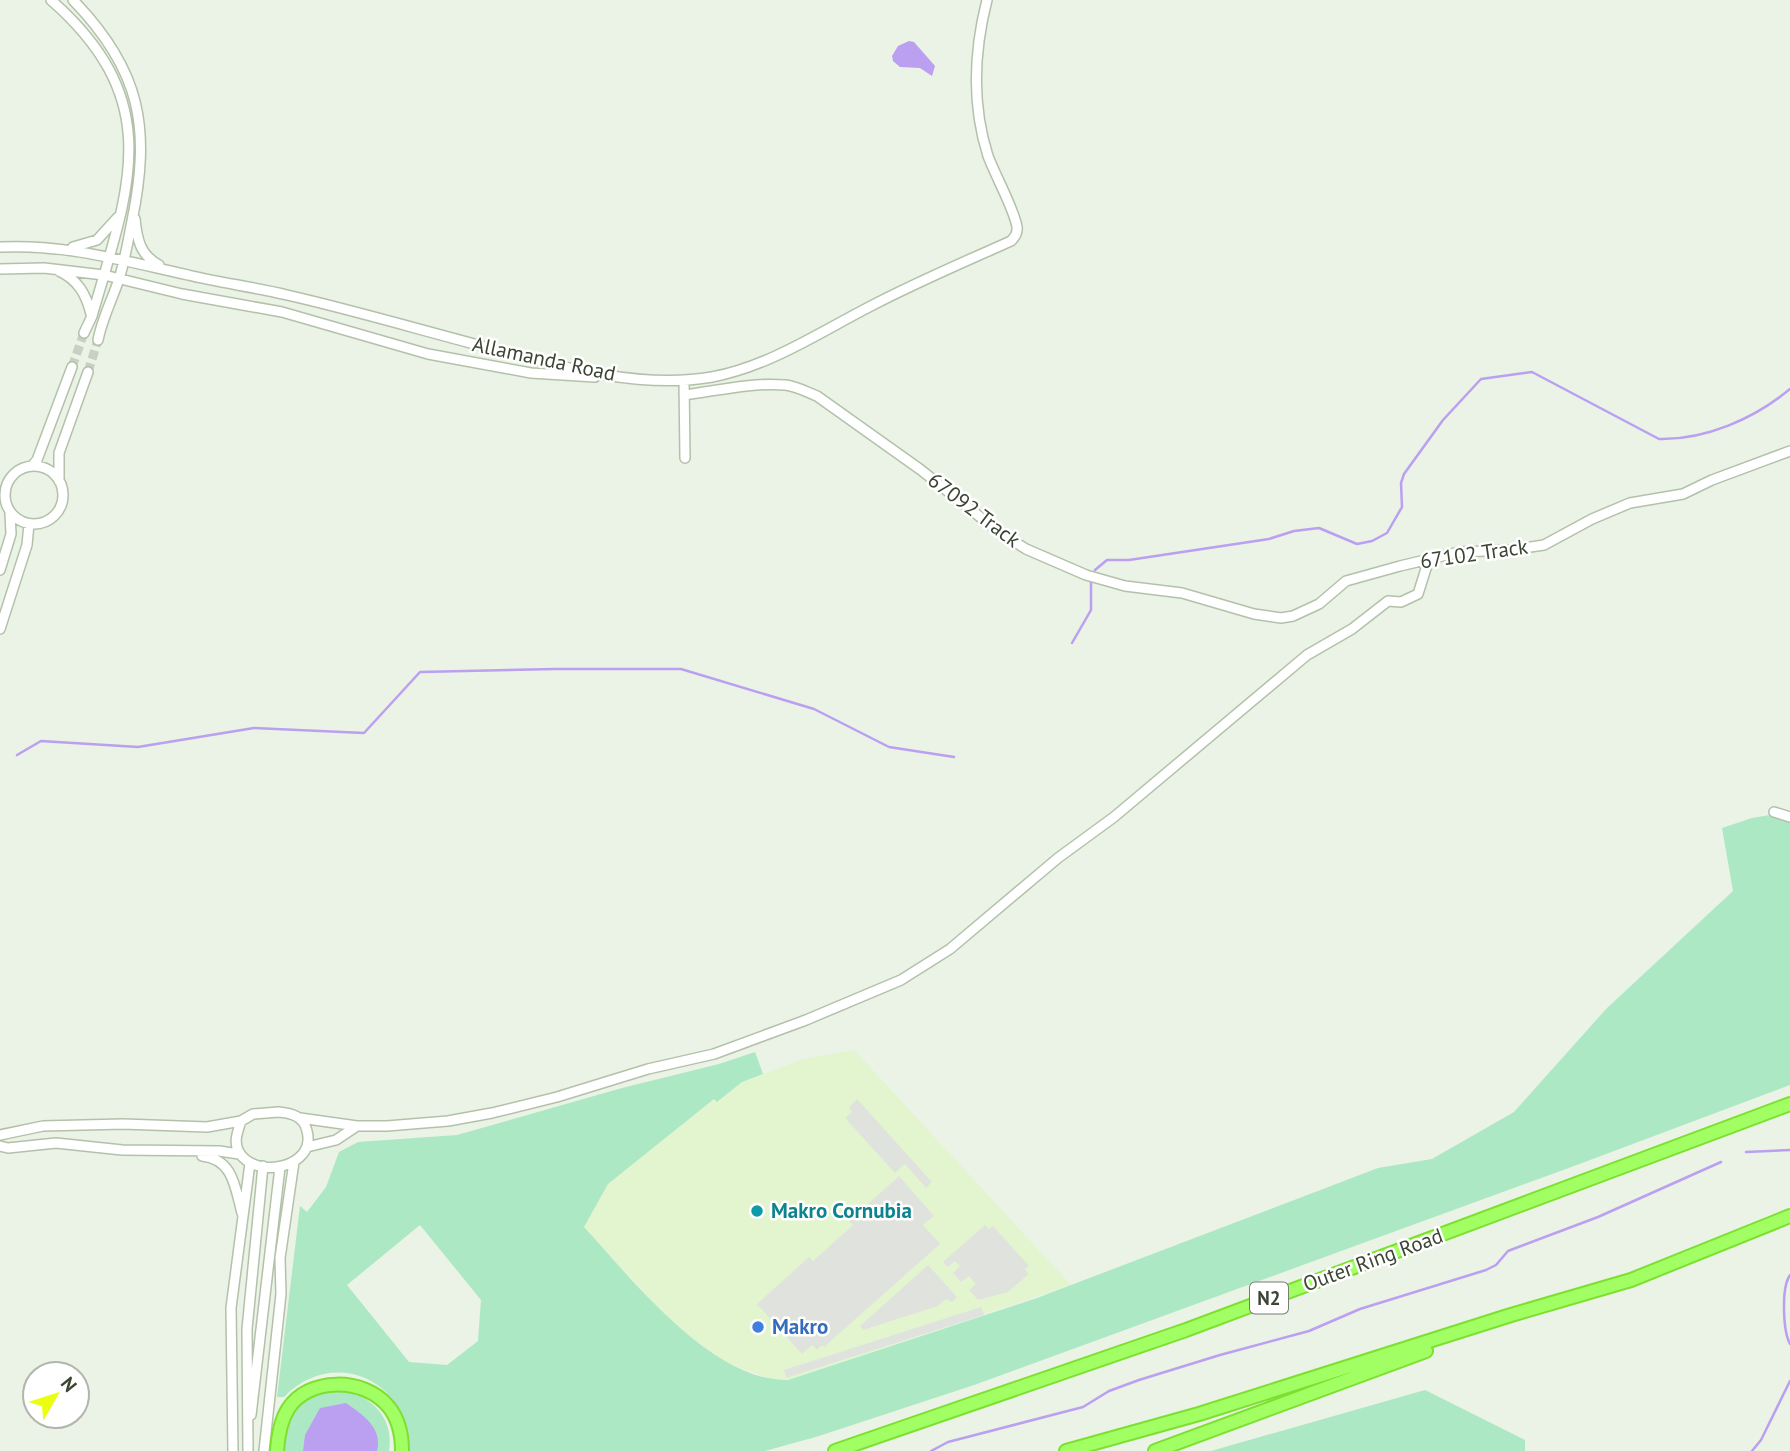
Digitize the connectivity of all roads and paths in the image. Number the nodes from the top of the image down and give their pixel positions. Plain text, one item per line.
1 (51, 0) edge
2 (73, 0) edge
3 (987, 0) edge
4 (135, 206) junction
5 (122, 211) junction
6 (0, 247) edge
7 (61, 249) junction
8 (109, 256) junction
9 (124, 259) junction
10 (0, 268) edge
11 (57, 270) junction
12 (175, 272) junction
13 (104, 275) junction
14 (119, 278) junction
15 (92, 316) junction
16 (84, 334) tunnel mouth
17 (98, 340) tunnel mouth
18 (72, 368) tunnel mouth
19 (88, 372) tunnel mouth
20 (625, 377) junction
21 (684, 381) junction
22 (684, 395) junction
23 (1790, 451) edge
24 (685, 458) dead end
25 (32, 466) junction
26 (60, 482) junction
27 (10, 513) junction
28 (29, 524) junction
29 (1429, 559) junction
30 (0, 570) edge
31 (1319, 604) joint
32 (0, 629) edge
33 (1774, 812) dead end
34 (1790, 817) edge
35 (1790, 1104) edge
36 (300, 1118) junction
37 (241, 1121) junction
38 (357, 1126) junction
39 (0, 1135) edge
40 (0, 1146) edge
41 (307, 1147) junction
42 (173, 1151) junction
43 (239, 1154) junction
44 (298, 1159) junction
45 (250, 1163) junction
46 (263, 1166) junction
47 (280, 1167) junction
48 (243, 1218) junction
49 (1784, 1219) edge
50 (1453, 1334) junction
51 (247, 1440) junction
52 (233, 1451) edge
53 (248, 1451) edge
54 (264, 1451) edge
55 (277, 1451) edge
56 (402, 1451) edge
57 (835, 1451) edge
58 (1066, 1451) edge
59 (1155, 1451) edge

1 - 5 street
2 - 4 street
3 - 21 street
4 - 9 street
4 - 12 street
5 - 7 street
5 - 8 street
6 - 7 street
7 - 8 street, Allamanda Road
8 - 9 street, Allamanda Road
8 - 13 street
9 - 12 street, Allamanda Road
9 - 14 street
10 - 11 street, Allamanda Road
11 - 13 street, Allamanda Road
11 - 15 street
12 - 20 street, Allamanda Road
13 - 14 street, Allamanda Road
13 - 15 street
14 - 17 street
14 - 20 street, Allamanda Road
15 - 16 street
18 - 25 street
19 - 26 street
20 - 21 street
21 - 22 street
22 - 24 street
22 - 31 street, 67092 Track
23 - 29 street, 67102 Track
25 - 26 street
25 - 27 street
26 - 28 street
27 - 28 street
27 - 30 street
28 - 32 street
29 - 31 street, 67102 Track
29 - 38 street
33 - 34 street
35 - 57 highway, Outer Ring Road / N2
36 - 37 street
36 - 38 street
36 - 41 street
37 - 39 street
37 - 43 street
38 - 41 street
40 - 42 street
41 - 44 street
42 - 43 street
42 - 48 street
43 - 45 street
44 - 47 street
44 - 54 street
45 - 46 street
45 - 48 street
46 - 47 street
46 - 51 street
47 - 51 street
48 - 52 street
49 - 50 highway
50 - 58 highway
50 - 59 highway
51 - 53 street
55 - 56 highway

